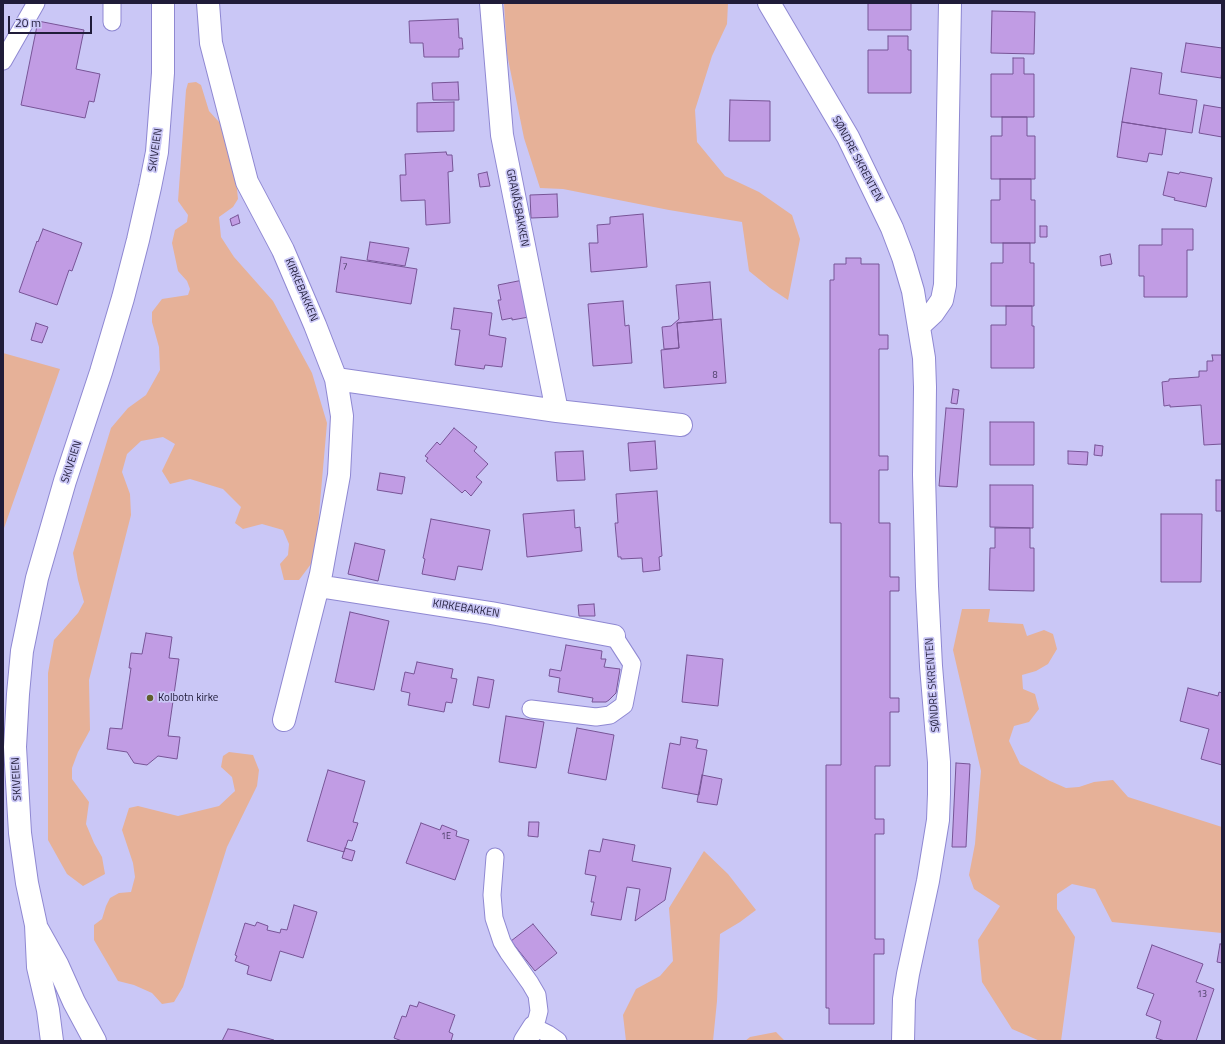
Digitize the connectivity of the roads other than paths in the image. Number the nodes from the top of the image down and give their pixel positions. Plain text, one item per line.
1 (36, 3) edge
2 (112, 3) edge
3 (164, 3) edge
4 (208, 3) edge
5 (491, 3) edge
6 (769, 3) edge
7 (950, 3) edge
8 (112, 22) dead end
9 (3, 61) edge
10 (919, 326) junction
11 (336, 379) junction
12 (557, 411) junction
13 (681, 425) dead end
14 (318, 586) junction
15 (614, 636) joint
16 (531, 710) dead end
17 (284, 720) dead end
18 (495, 857) dead end
19 (36, 925) junction
20 (529, 1034) edge
21 (52, 1041) edge
22 (95, 1041) edge
23 (558, 1041) edge
24 (903, 1041) edge

1 - 9 lane
2 - 8 lane
3 - 19 street, SKIVEIEN
4 - 11 street, KIRKEBAKKEN
5 - 12 street, GRANÅSBAKKEN
6 - 10 street, SØNDRE SKRENTEN
7 - 10 street
10 - 24 street, SØNDRE SKRENTEN
11 - 12 street
11 - 14 street, KIRKEBAKKEN
12 - 13 street
14 - 15 street, KIRKEBAKKEN
14 - 17 street, KIRKEBAKKEN
15 - 16 lane
18 - 20 lane
19 - 21 street, SKIVEIEN
19 - 22 street, SKIVEIEN
20 - 23 lane

